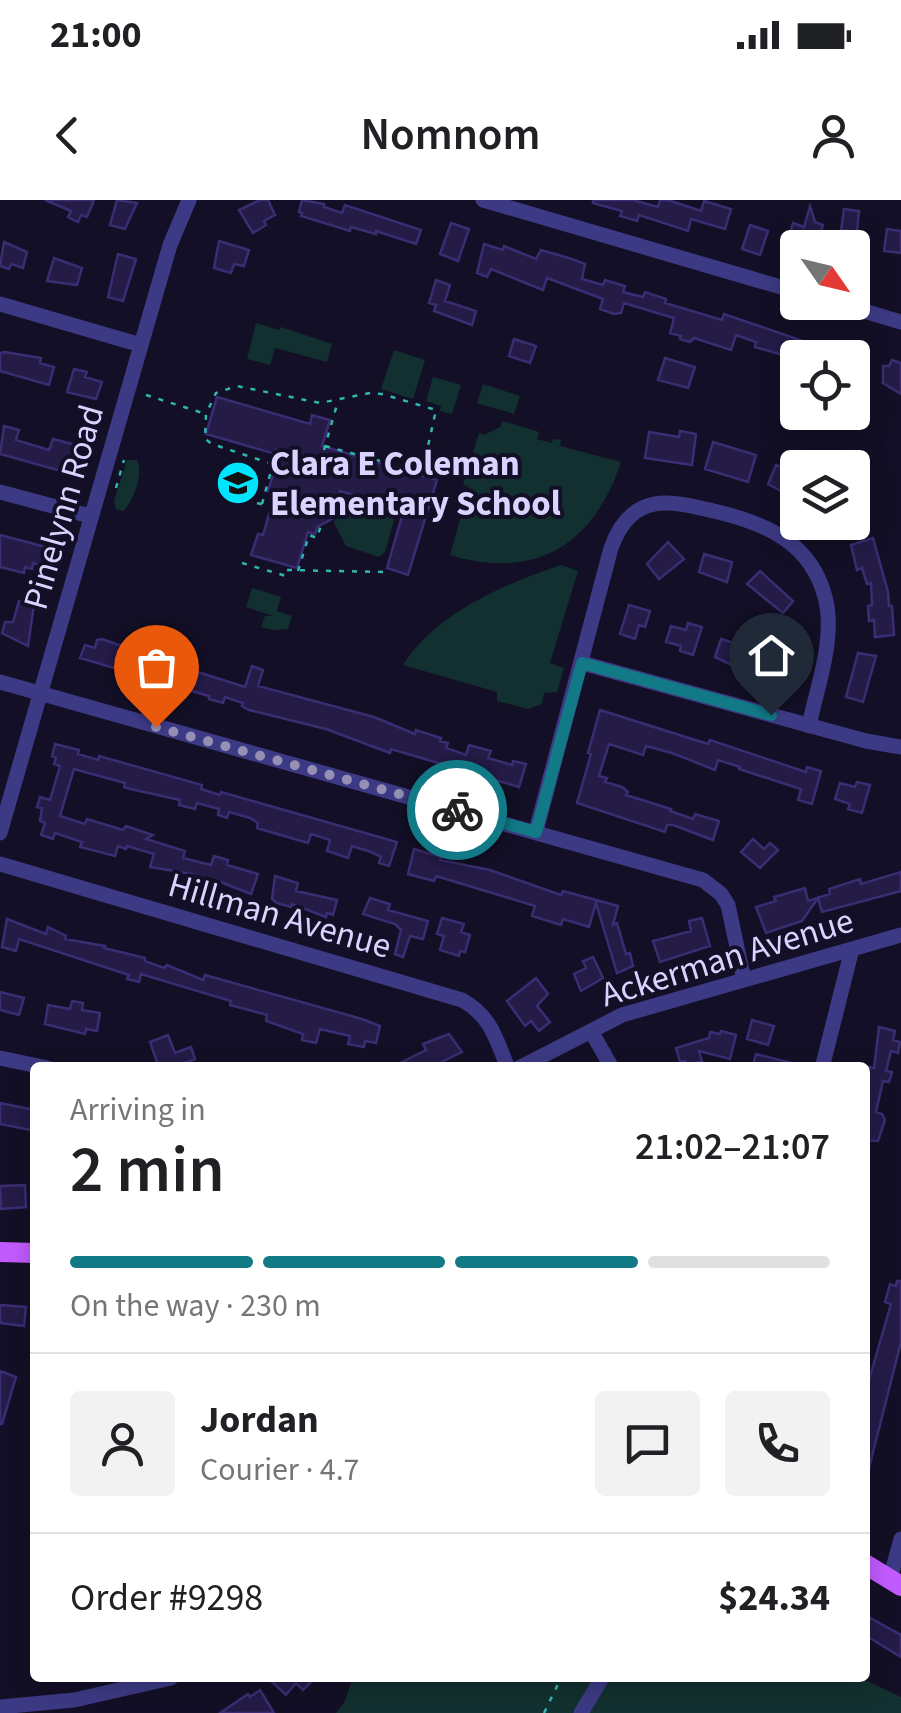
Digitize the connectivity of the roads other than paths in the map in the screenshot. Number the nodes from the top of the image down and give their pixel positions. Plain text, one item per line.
1 (189, 200) edge
2 (483, 200) edge
3 (780, 287) edge
4 (0, 304) edge
5 (870, 313) edge
6 (901, 322) edge
7 (141, 345) junction
8 (0, 492) edge
9 (90, 516) junction
10 (582, 663) junction
11 (0, 682) edge
12 (42, 695) junction
13 (808, 726) junction
14 (901, 747) edge
15 (536, 832) junction
16 (0, 833) edge
17 (0, 864) edge
18 (901, 935) edge
19 (852, 949) junction
20 (744, 980) junction
21 (591, 1030) junction
22 (0, 1058) edge
23 (506, 1062) edge
24 (530, 1062) edge
25 (609, 1062) edge
26 (824, 1062) edge
27 (30, 1064) edge
28 (30, 1251) edge
29 (0, 1252) edge
30 (901, 1539) edge
31 (870, 1567) edge
32 (896, 1582) edge
33 (153, 1682) edge
34 (600, 1682) edge
35 (0, 1707) edge
36 (581, 1713) edge

1 - 7 street, Pinelynn Road
2 - 3 street
4 - 7 street
5 - 6 street
7 - 9 street, Pinelynn Road
8 - 9 street
9 - 12 street, Pinelynn Road
10 - 13 street
10 - 13 street
10 - 15 street
11 - 12 street
12 - 15 street
12 - 16 street, Pinelynn Road
13 - 14 street
15 - 20 street
17 - 23 street, Hillman Avenue
18 - 19 street, Ackerman Avenue
19 - 20 street, Ackerman Avenue
19 - 26 street
20 - 21 street, Ackerman Avenue
21 - 24 street, Ackerman Avenue
21 - 25 street
22 - 27 street
28 - 29 main road
30 - 32 street
31 - 32 main road
33 - 35 street
34 - 36 street

